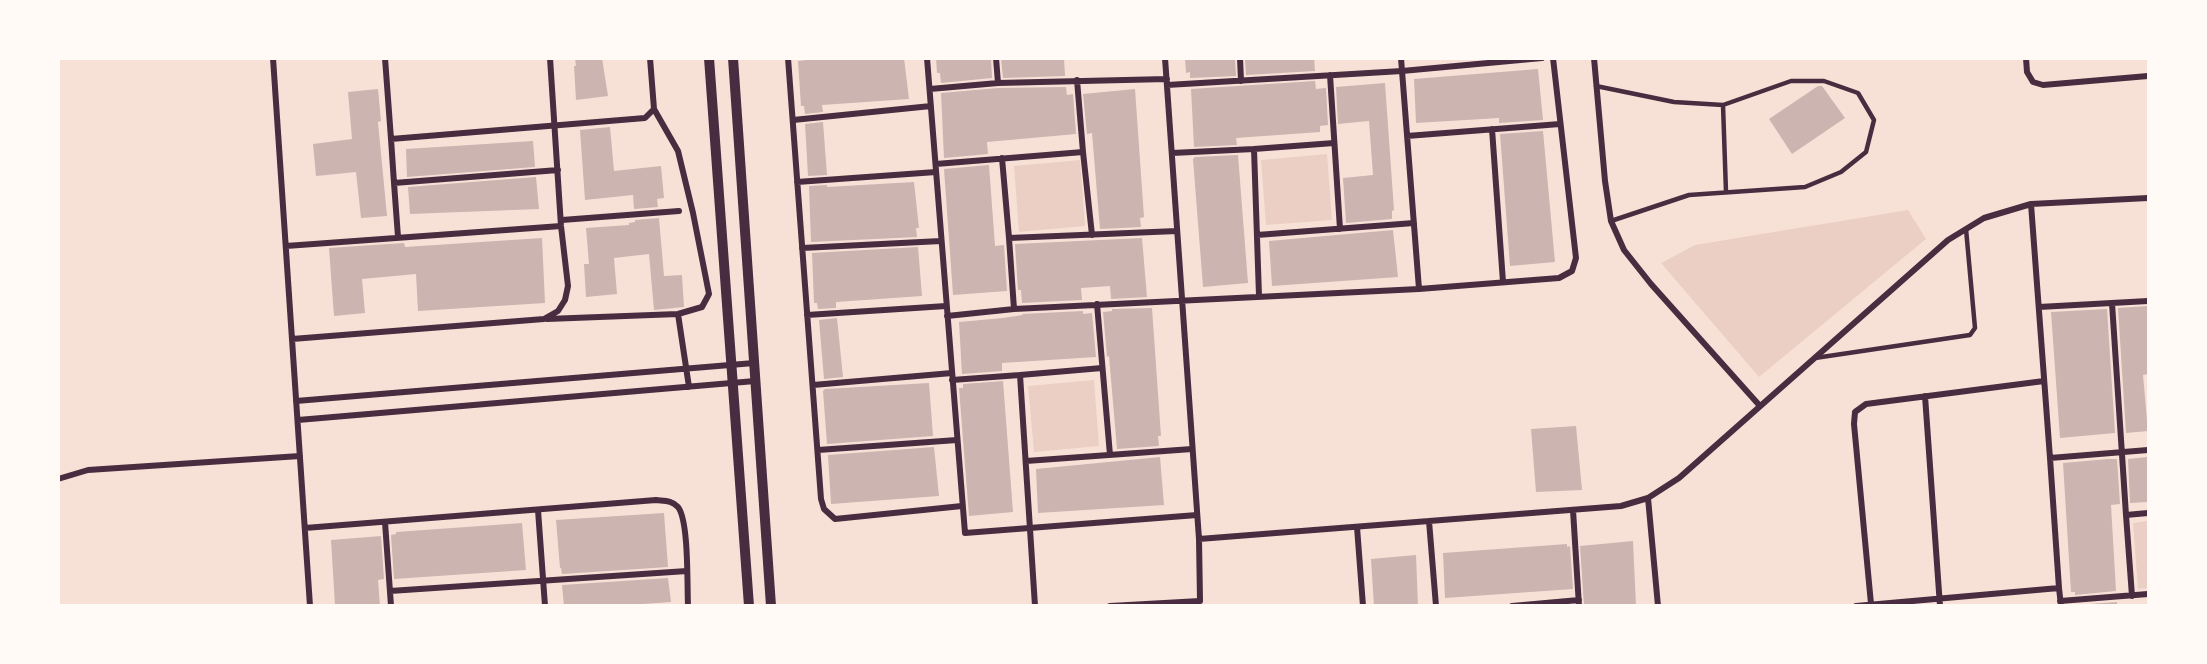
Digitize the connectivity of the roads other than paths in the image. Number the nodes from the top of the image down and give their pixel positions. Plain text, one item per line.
1 (273, 58) edge
2 (385, 58) edge
3 (550, 58) edge
4 (650, 58) edge
5 (709, 58) edge
6 (733, 58) edge
7 (788, 58) edge
8 (927, 58) edge
9 (996, 58) edge
10 (1165, 58) edge
11 (1240, 58) edge
12 (1401, 58) edge
13 (1542, 58) edge
14 (1553, 58) edge
15 (1594, 58) edge
16 (2026, 58) edge
17 (1402, 71) junction
18 (1330, 75) junction
19 (2148, 76) edge
20 (1077, 80) junction
21 (1241, 81) junction
22 (1167, 82) junction
23 (998, 83) junction
24 (1596, 86) junction
25 (930, 89) junction
26 (1723, 105) junction
27 (931, 106) junction
28 (654, 108) junction
29 (793, 120) junction
30 (1560, 124) junction
31 (555, 126) junction
32 (1492, 129) junction
33 (1407, 136) junction
34 (391, 139) junction
35 (1334, 143) junction
36 (1254, 149) junction
37 (1083, 152) junction
38 (1172, 153) junction
39 (1002, 158) junction
40 (936, 164) junction
41 (558, 170) junction
42 (936, 172) junction
43 (797, 182) junction
44 (394, 183) junction
45 (1726, 192) junction
46 (2148, 198) edge
47 (2031, 204) junction
48 (679, 211) dead end
49 (1611, 221) junction
50 (562, 223) junction
51 (1414, 223) junction
52 (1340, 229) junction
53 (1966, 230) junction
54 (1177, 231) junction
55 (1092, 235) junction
56 (1257, 235) junction
57 (398, 237) junction
58 (1009, 238) junction
59 (942, 241) junction
60 (286, 246) junction
61 (802, 248) junction
62 (1503, 282) junction
63 (1419, 288) junction
64 (1259, 296) junction
65 (1182, 299) junction
66 (2148, 301) edge
67 (2112, 303) junction
68 (1097, 304) junction
69 (946, 306) junction
70 (2039, 307) junction
71 (1014, 309) junction
72 (678, 314) junction
73 (807, 315) junction
74 (947, 316) junction
75 (544, 319) junction
76 (292, 339) junction
77 (1815, 358) junction
78 (754, 363) junction
79 (732, 364) junction
80 (687, 368) junction
81 (1102, 368) junction
82 (1020, 375) junction
83 (952, 376) junction
84 (755, 381) junction
85 (2044, 381) junction
86 (733, 383) junction
87 (813, 385) junction
88 (689, 387) junction
89 (1925, 396) junction
90 (296, 401) junction
91 (1760, 406) junction
92 (298, 420) junction
93 (957, 440) junction
94 (1192, 449) junction
95 (818, 450) junction
96 (2148, 450) edge
97 (2121, 452) junction
98 (1110, 455) junction
99 (300, 456) junction
100 (2050, 458) junction
101 (1026, 461) junction
102 (58, 479) edge
103 (1648, 498) junction
104 (962, 506) junction
105 (538, 510) junction
106 (1572, 510) junction
107 (2148, 513) edge
108 (1197, 515) junction
109 (2126, 515) junction
110 (1430, 521) junction
111 (386, 522) junction
112 (1357, 527) junction
113 (305, 528) junction
114 (1030, 528) junction
115 (1198, 539) junction
116 (687, 571) junction
117 (543, 579) junction
118 (2059, 588) junction
119 (390, 591) junction
120 (2148, 594) edge
121 (2132, 596) junction
122 (1940, 598) junction
123 (1200, 603) edge
124 (1579, 603) edge
125 (2060, 603) edge
126 (1871, 604) junction
127 (310, 606) edge
128 (391, 606) edge
129 (545, 606) edge
130 (688, 606) edge
131 (749, 606) edge
132 (771, 606) edge
133 (1035, 606) edge
134 (1110, 606) edge
135 (1363, 606) edge
136 (1436, 606) edge
137 (1512, 606) edge
138 (1658, 606) edge
139 (1856, 606) edge
140 (1940, 606) edge

1 - 60 street
2 - 34 street
3 - 31 street
4 - 28 street
5 - 79 street
6 - 78 street
7 - 29 street
8 - 25 street
9 - 23 street
10 - 22 street
11 - 21 street
12 - 17 street
13 - 17 street
14 - 30 street
15 - 24 street
16 - 19 street
17 - 18 street
17 - 33 street
18 - 21 street
18 - 35 street
20 - 22 street
20 - 23 street
20 - 37 street
21 - 22 street
22 - 38 street
23 - 25 street
24 - 26 lane
24 - 49 street
25 - 27 street
26 - 45 lane
26 - 45 lane
27 - 29 street
27 - 40 street
28 - 31 street
28 - 72 street
29 - 43 street
30 - 32 street
30 - 62 street
31 - 34 street
31 - 41 street
32 - 33 street
32 - 62 street
33 - 51 street
34 - 44 street
35 - 36 street
35 - 52 street
36 - 38 street
36 - 56 street
37 - 39 street
37 - 55 street
38 - 54 street
39 - 40 street
39 - 58 street
40 - 42 street
41 - 44 street
41 - 50 street
42 - 43 street
42 - 59 street
43 - 61 street
44 - 57 street
45 - 49 lane
46 - 47 street
47 - 53 street
47 - 70 street
48 - 50 street
49 - 91 street
50 - 57 street
50 - 75 street
51 - 52 street
51 - 63 street
52 - 56 street
53 - 77 street
53 - 77 lane
54 - 55 street
54 - 65 street
55 - 58 street
56 - 64 street
57 - 60 street
58 - 71 street
59 - 61 street
59 - 69 street
60 - 76 street
61 - 73 street
62 - 63 street
63 - 64 street
64 - 65 street
65 - 68 street
65 - 94 street
66 - 67 street
67 - 70 street
67 - 97 street
68 - 71 street
68 - 81 street
69 - 73 street
69 - 74 street
70 - 85 street
71 - 74 street
72 - 75 street
72 - 80 street
73 - 87 street
74 - 83 street
75 - 76 street
76 - 90 street
77 - 91 street
78 - 79 street
78 - 84 street
79 - 80 street
79 - 86 street
80 - 88 street
80 - 90 street
81 - 82 street
81 - 98 street
82 - 83 street
82 - 101 street
83 - 87 street
83 - 93 street
84 - 86 street
84 - 132 street
85 - 89 street
85 - 100 street
86 - 88 street
86 - 131 street
87 - 95 street
88 - 92 street
89 - 122 street
89 - 126 street
90 - 92 street
91 - 103 street
92 - 99 street
93 - 95 street
93 - 104 street
94 - 98 street
94 - 108 street
95 - 104 street
96 - 97 street
97 - 100 street
97 - 109 street
98 - 101 street
99 - 102 street
99 - 113 street
100 - 118 street
101 - 114 street
103 - 106 street
103 - 138 street
104 - 114 street
105 - 111 street
105 - 116 street
105 - 117 street
106 - 110 street
106 - 124 street
107 - 109 street
108 - 114 street
108 - 115 street
109 - 121 street
110 - 112 street
110 - 136 street
111 - 113 street
111 - 119 street
112 - 115 street
112 - 135 street
113 - 127 street
114 - 133 street
115 - 123 street
116 - 117 street
116 - 130 street
117 - 119 street
117 - 129 street
118 - 122 street
118 - 125 street
119 - 128 street
120 - 121 street
121 - 125 street
122 - 126 street
122 - 140 street
123 - 134 street
124 - 137 street
126 - 139 street

